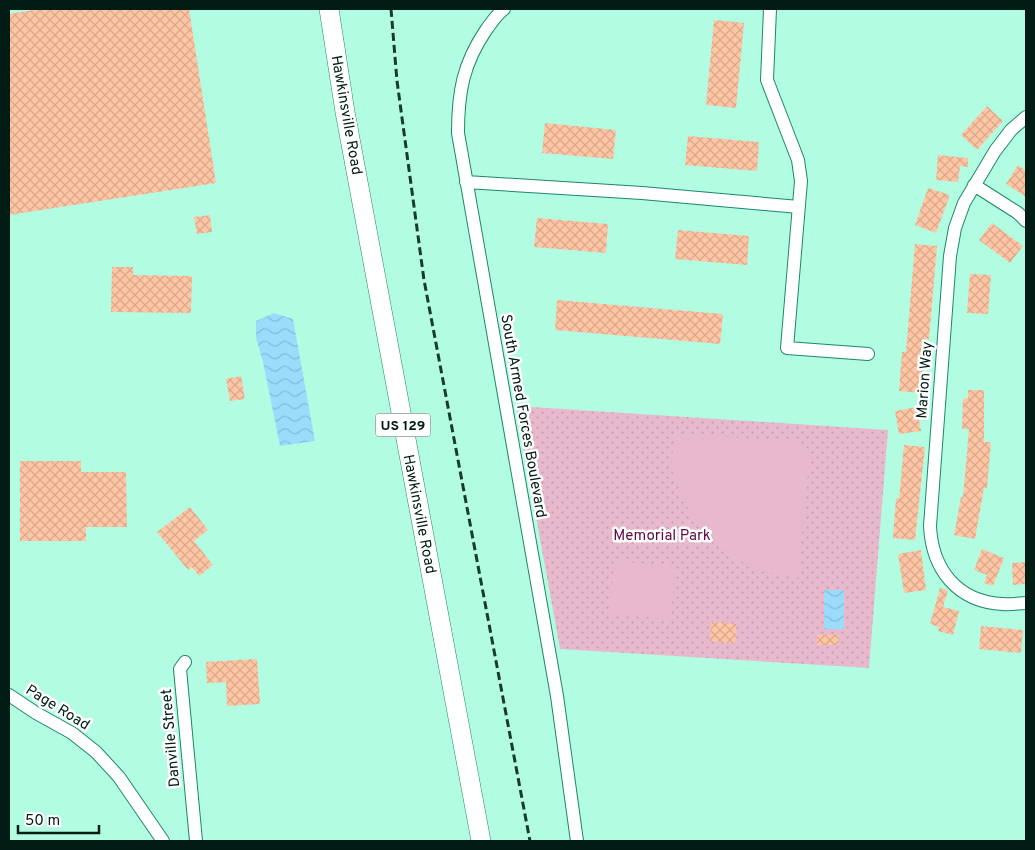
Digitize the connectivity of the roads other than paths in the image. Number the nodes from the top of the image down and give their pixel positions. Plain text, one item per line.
1 (329, 9) edge
2 (504, 9) edge
3 (770, 9) edge
4 (1026, 117) edge
5 (466, 182) junction
6 (974, 185) junction
7 (800, 207) junction
8 (1026, 221) edge
9 (868, 354) dead end
10 (1026, 603) edge
11 (185, 662) dead end
12 (9, 695) edge
13 (163, 841) edge
14 (196, 841) edge
15 (481, 841) edge
16 (577, 841) edge

1 - 15 main road, Hawkinsville Road / US 129
2 - 5 street, South Armed Forces Boulevard
3 - 7 street
4 - 6 street, Marion Way
5 - 7 street
5 - 16 street, South Armed Forces Boulevard
6 - 8 street
6 - 10 street, Marion Way
7 - 9 street
11 - 14 street, Danville Street
12 - 13 street, Page Road

